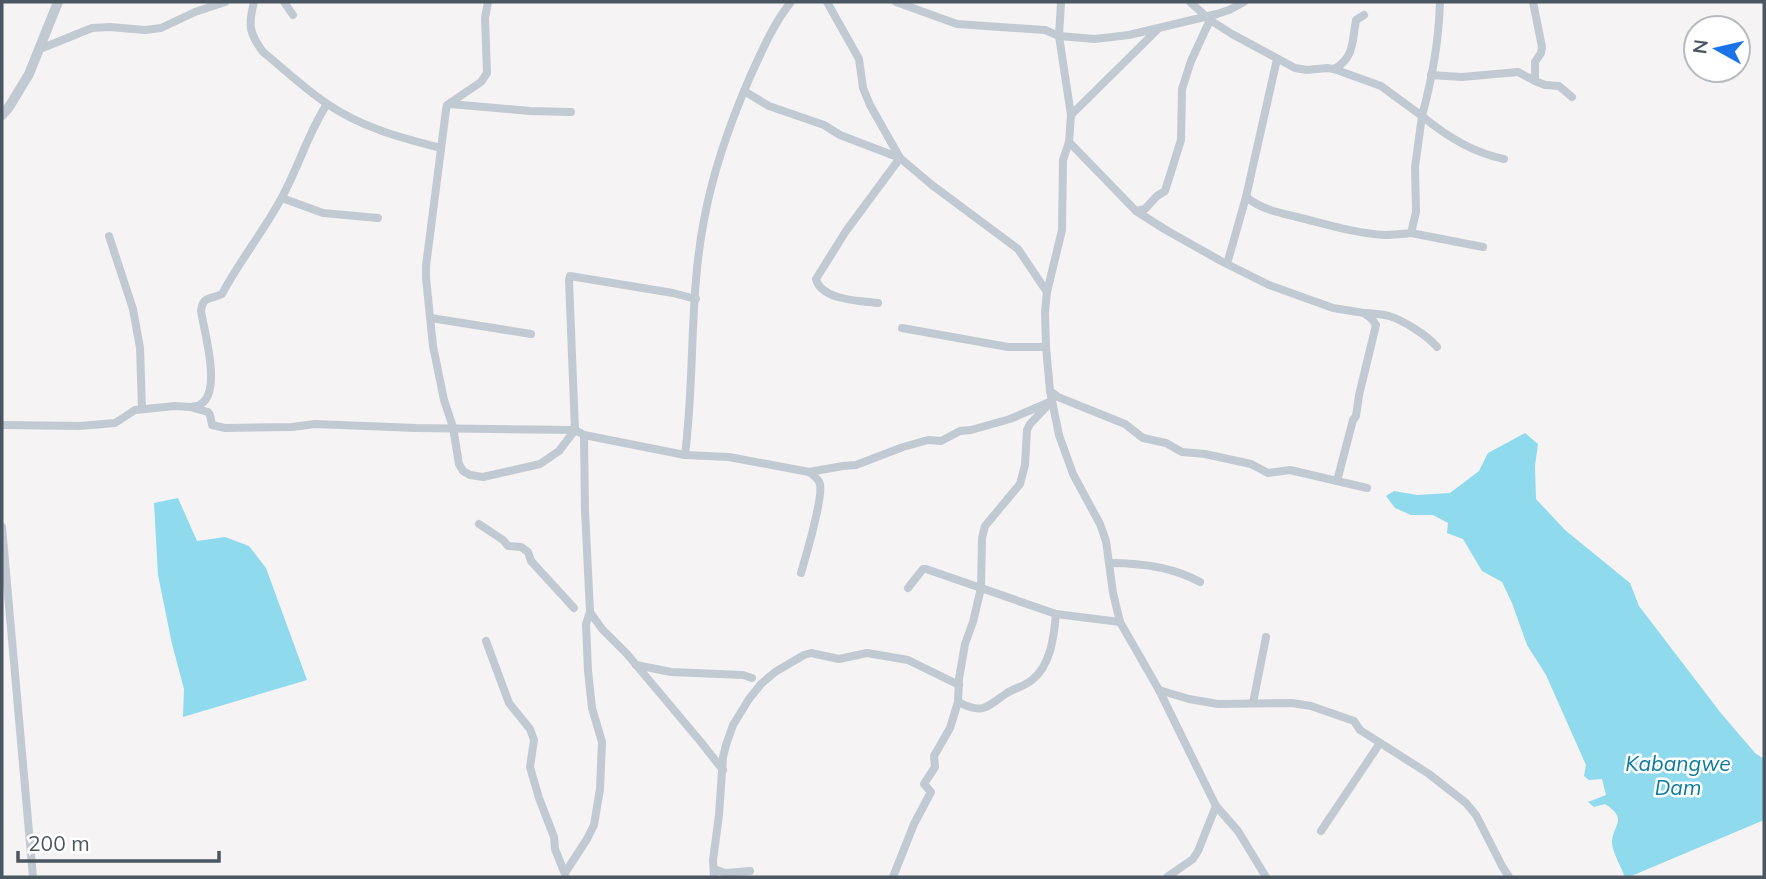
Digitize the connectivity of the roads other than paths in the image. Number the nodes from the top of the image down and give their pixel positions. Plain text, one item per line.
1 (58, 2) edge
2 (225, 2) edge
3 (254, 2) edge
4 (284, 2) edge
5 (488, 2) edge
6 (791, 2) edge
7 (827, 2) edge
8 (896, 2) edge
9 (1061, 2) edge
10 (1189, 2) edge
11 (1244, 2) edge
12 (1440, 2) edge
13 (1533, 2) edge
14 (293, 15) dead end
15 (1364, 15) dead end
16 (1207, 18) junction
17 (1159, 27) junction
18 (1059, 36) junction
19 (40, 49) junction
20 (1277, 59) junction
21 (1334, 69) junction
22 (1431, 75) junction
23 (1535, 81) junction
24 (744, 91) junction
25 (1572, 97) dead end
26 (327, 104) junction
27 (450, 104) junction
28 (571, 111) dead end
29 (2, 115) edge
30 (1071, 115) junction
31 (1422, 116) junction
32 (1069, 142) junction
33 (441, 148) junction
34 (900, 158) junction
35 (1504, 159) dead end
36 (1246, 197) junction
37 (282, 198) junction
38 (1136, 211) junction
39 (378, 218) dead end
40 (1411, 233) junction
41 (109, 236) dead end
42 (1483, 247) dead end
43 (1227, 264) junction
44 (1047, 292) junction
45 (696, 299) junction
46 (878, 303) dead end
47 (1364, 313) junction
48 (431, 318) junction
49 (902, 328) dead end
50 (531, 334) dead end
51 (1437, 346) dead end
52 (1046, 347) junction
53 (1050, 391) junction
54 (1052, 401) junction
55 (190, 407) junction
56 (142, 410) junction
57 (2, 425) edge
58 (453, 427) junction
59 (575, 430) junction
60 (584, 435) junction
61 (685, 455) junction
62 (809, 472) junction
63 (1336, 481) junction
64 (1367, 488) dead end
65 (479, 524) dead end
66 (2, 527) edge
67 (1110, 563) junction
68 (802, 573) dead end
69 (1200, 582) dead end
70 (908, 589) dead end
71 (981, 589) junction
72 (574, 608) dead end
73 (590, 612) junction
74 (1056, 614) junction
75 (1120, 622) junction
76 (1266, 637) dead end
77 (486, 641) dead end
78 (636, 665) junction
79 (752, 678) dead end
80 (959, 685) junction
81 (1159, 691) junction
82 (958, 702) junction
83 (1253, 703) junction
84 (1380, 743) junction
85 (723, 770) junction
86 (1216, 806) junction
87 (1321, 831) dead end
88 (750, 871) dead end
89 (714, 873) edge
90 (565, 875) edge
91 (33, 877) edge
92 (893, 877) edge
93 (1167, 877) edge
94 (1266, 877) edge
95 (1509, 877) edge

1 - 19 street
2 - 19 street
3 - 26 street
4 - 14 street
5 - 27 street
6 - 24 street
7 - 34 street
8 - 18 street
9 - 18 street
10 - 16 street
11 - 16 street
12 - 22 street
13 - 23 street
15 - 21 street
16 - 17 street
16 - 20 street
16 - 38 street
17 - 18 street
17 - 30 street
18 - 30 street
19 - 29 street
20 - 21 street
20 - 36 street
21 - 31 street
22 - 23 street
22 - 31 street
23 - 25 street
24 - 34 street
24 - 45 street
26 - 33 street
26 - 37 street
27 - 28 street
27 - 33 street
30 - 32 street
31 - 35 street
31 - 40 street
32 - 38 street
32 - 44 street
33 - 48 street
34 - 44 street
34 - 46 street
36 - 40 street
36 - 43 street
37 - 39 street
37 - 55 street
38 - 43 street
40 - 42 street
41 - 56 street
43 - 47 street
44 - 52 street
45 - 59 street
45 - 61 street
47 - 51 street
47 - 63 street
48 - 50 street
48 - 58 street
49 - 52 street
52 - 53 street
53 - 54 street
53 - 63 street
54 - 62 street
54 - 67 street
54 - 71 street
55 - 56 street
55 - 58 street
56 - 57 street
58 - 59 street
58 - 59 street
59 - 60 street
60 - 61 street
60 - 73 street
61 - 62 street
62 - 68 street
63 - 64 street
65 - 72 street
66 - 91 street
67 - 69 street
67 - 75 street
70 - 71 street
71 - 74 street
71 - 80 street
73 - 78 street
73 - 90 street
74 - 75 street
74 - 82 street
75 - 81 street
76 - 83 street
77 - 90 street
78 - 79 street
78 - 85 street
80 - 82 street
80 - 85 street
81 - 83 street
81 - 86 street
82 - 92 street
83 - 84 street
84 - 87 street
84 - 95 street
85 - 89 street
86 - 93 street
86 - 94 street
88 - 89 street

